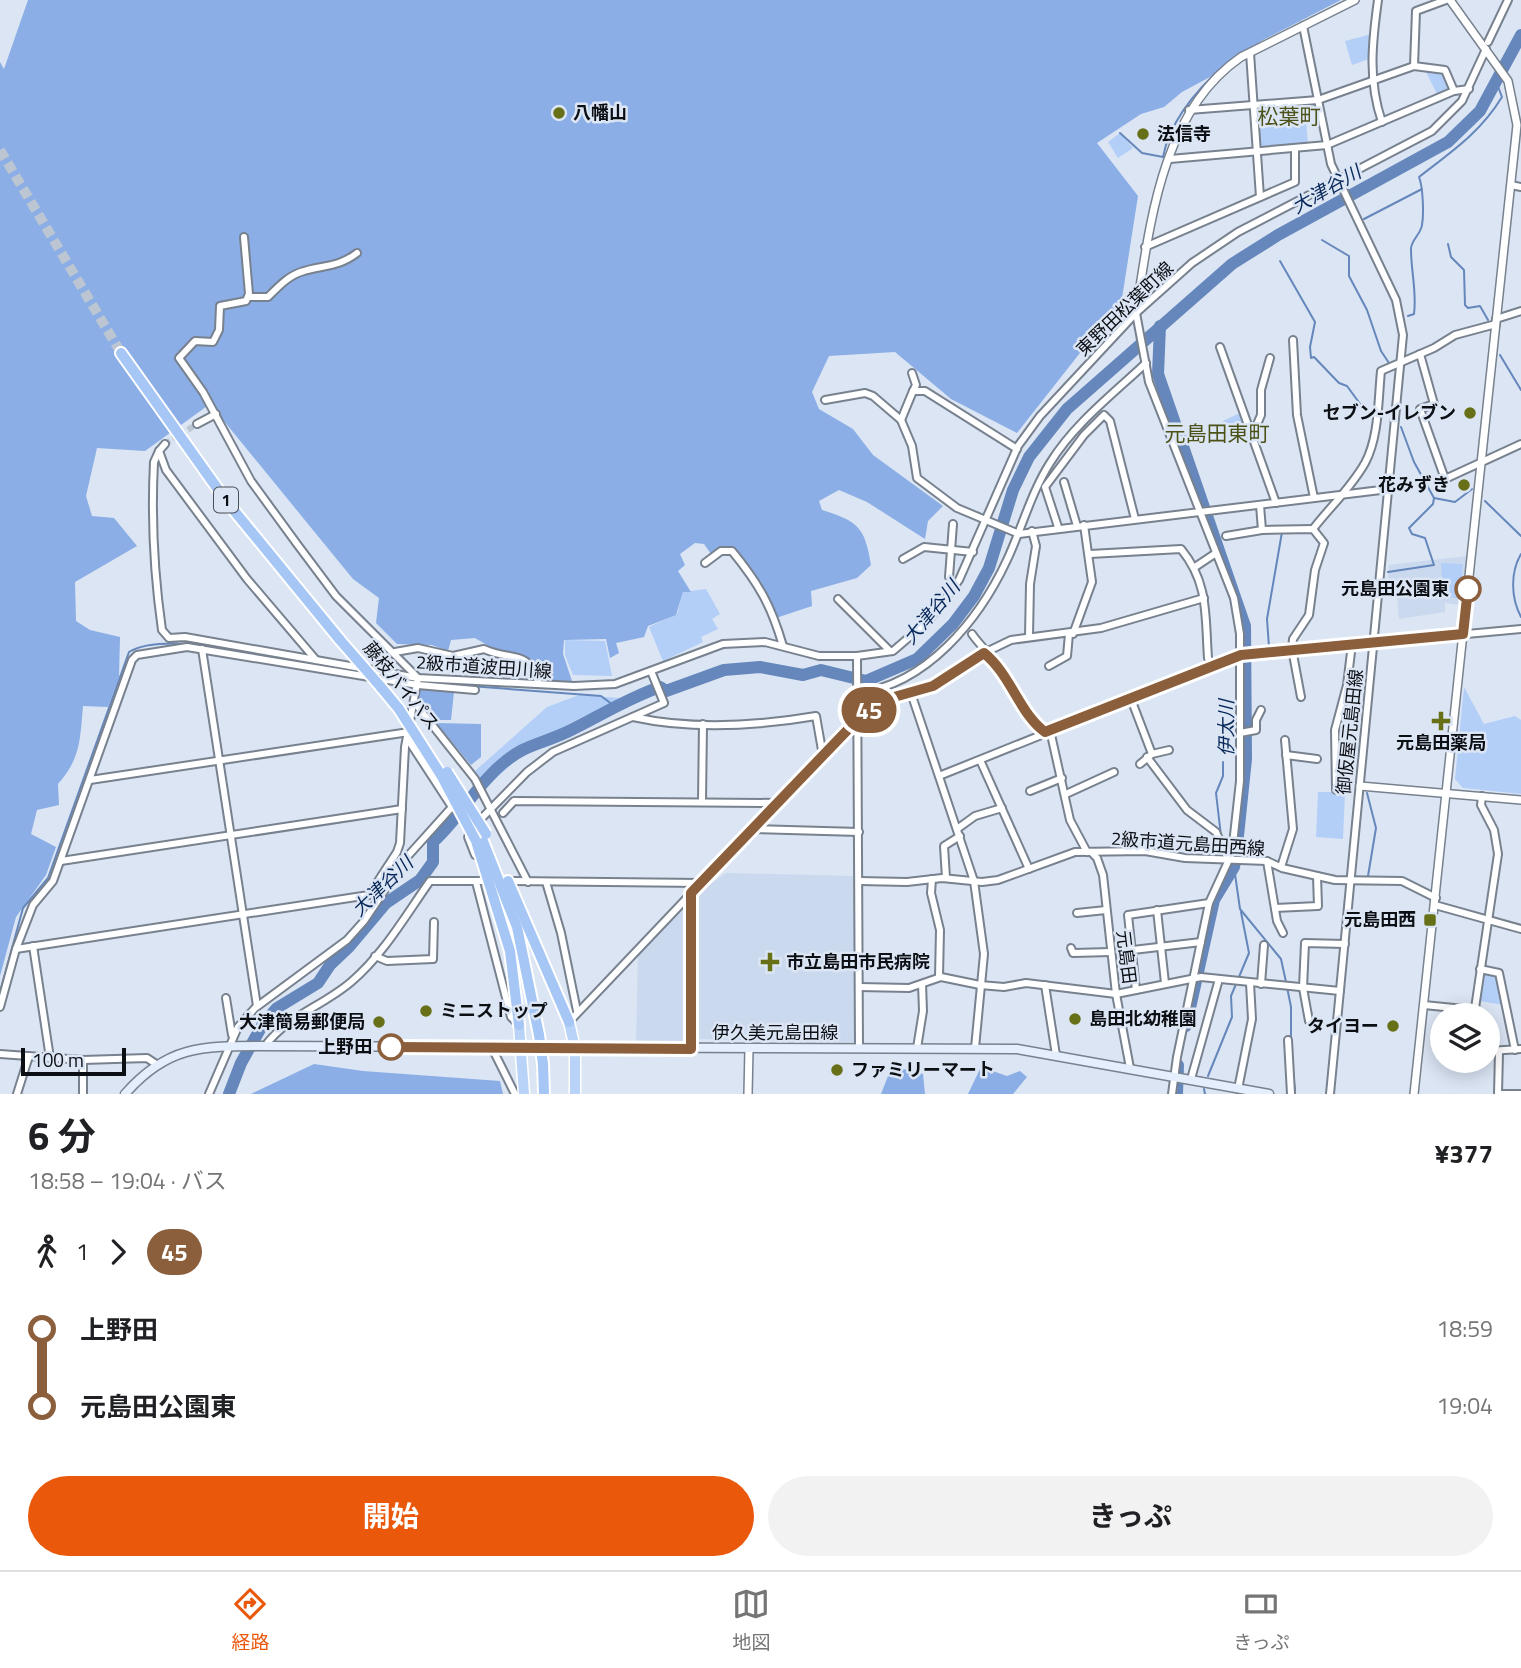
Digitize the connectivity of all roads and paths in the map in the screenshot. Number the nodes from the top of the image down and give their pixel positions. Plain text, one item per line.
1 (1355, 0) edge
2 (1378, 0) edge
3 (1448, 0) edge
4 (1508, 0) edge
5 (1303, 26) junction
6 (1487, 48) junction
7 (1250, 53) junction
8 (1414, 66) junction
9 (1373, 82) junction
10 (1469, 89) junction
11 (1454, 91) junction
12 (1517, 96) edge
13 (1318, 100) junction
14 (1254, 105) junction
15 (1189, 110) junction
16 (1382, 122) junction
17 (1327, 145) junction
18 (1295, 148) junction
19 (1257, 151) junction
20 (1170, 159) junction
21 (1337, 180) junction
22 (1511, 186) junction
23 (1521, 187) edge
24 (1260, 197) junction
25 (244, 237) dead end
26 (1145, 247) junction
27 (357, 253) dead end
28 (248, 298) junction
29 (1521, 311) edge
30 (1136, 315) junction
31 (1496, 322) junction
32 (1293, 340) dead end
33 (1220, 347) dead end
34 (121, 353) tunnel mouth
35 (1420, 354) junction
36 (1270, 358) dead end
37 (1404, 360) junction
38 (1145, 361) junction
39 (912, 373) dead end
40 (913, 391) junction
41 (825, 400) dead end
42 (216, 414) junction
43 (901, 420) junction
44 (197, 424) tunnel mouth
45 (1252, 436) junction
46 (166, 444) tunnel mouth
47 (1521, 444) edge
48 (1017, 449) junction
49 (159, 451) junction
50 (1482, 462) junction
51 (1064, 482) dead end
52 (1389, 489) junction
53 (1343, 495) junction
54 (1314, 498) junction
55 (1276, 503) junction
56 (1260, 505) junction
57 (1201, 511) junction
58 (1135, 519) junction
59 (986, 521) junction
60 (953, 524) dead end
61 (1080, 525) junction
62 (1058, 527) junction
63 (1313, 528) junction
64 (1262, 530) junction
65 (1032, 531) junction
66 (1018, 534) junction
67 (1226, 536) dead end
68 (953, 549) junction
69 (973, 552) junction
70 (1216, 553) junction
71 (1090, 554) junction
72 (903, 559) dead end
73 (705, 563) dead end
74 (1195, 567) junction
75 (949, 576) dead end
76 (1203, 597) junction
77 (838, 599) dead end
78 (1521, 629) edge
79 (972, 634) dead end
80 (1071, 634) junction
81 (1463, 634) junction
82 (1029, 636) junction
83 (169, 638) junction
84 (1374, 642) junction
85 (1352, 644) junction
86 (783, 646) junction
87 (169, 647) junction
88 (202, 649) junction
89 (1292, 649) junction
90 (890, 651) junction
91 (394, 652) junction
92 (984, 653) junction
93 (1240, 655) junction
94 (857, 656) junction
95 (316, 660) junction
96 (1049, 666) dead end
97 (1212, 667) junction
98 (651, 671) junction
99 (418, 682) junction
100 (539, 684) junction
101 (475, 690) dead end
102 (858, 692) junction
103 (911, 694) junction
104 (1301, 698) dead end
105 (1131, 699) junction
106 (414, 702) junction
107 (399, 709) junction
108 (1261, 710) dead end
109 (631, 716) junction
110 (859, 718) junction
111 (702, 724) junction
112 (1048, 731) junction
113 (1240, 733) junction
114 (408, 735) junction
115 (1285, 740) dead end
116 (1169, 750) dead end
117 (1286, 755) junction
118 (823, 756) junction
119 (1149, 756) junction
120 (1317, 759) dead end
121 (980, 760) junction
122 (219, 761) junction
123 (1140, 764) dead end
124 (1114, 772) dead end
125 (939, 776) junction
126 (1062, 778) junction
127 (90, 780) junction
128 (1360, 786) junction
129 (1336, 790) dead end
130 (1030, 791) dead end
131 (1447, 793) junction
132 (1066, 794) junction
133 (1482, 796) junction
134 (1521, 800) edge
135 (702, 802) junction
136 (779, 803) junction
137 (492, 807) junction
138 (1002, 808) junction
139 (402, 809) junction
140 (503, 813) dead end
141 (752, 829) junction
142 (859, 832) junction
143 (959, 832) junction
144 (231, 836) junction
145 (481, 837) junction
146 (1089, 852) junction
147 (1228, 859) junction
148 (1267, 860) junction
149 (61, 861) junction
150 (1281, 867) junction
151 (1030, 869) junction
152 (1317, 876) junction
153 (946, 878) junction
154 (932, 879) junction
155 (512, 881) dead end
156 (528, 881) junction
157 (859, 881) junction
158 (974, 881) junction
159 (1351, 881) junction
160 (476, 882) junction
161 (546, 882) junction
162 (701, 883) junction
163 (691, 893) junction
164 (1435, 902) junction
165 (1209, 903) junction
166 (1275, 908) junction
167 (1106, 910) junction
168 (1157, 910) junction
169 (1077, 913) dead end
170 (242, 914) junction
171 (1487, 920) junction
172 (434, 922) dead end
173 (1521, 929) edge
174 (1283, 933) dead end
175 (1201, 942) junction
176 (1345, 944) junction
177 (1264, 945) dead end
178 (33, 946) junction
179 (1162, 947) junction
180 (1071, 948) dead end
181 (16, 949) junction
182 (1133, 950) junction
183 (1111, 952) junction
184 (375, 956) junction
185 (1480, 969) junction
186 (939, 977) junction
187 (1197, 978) junction
188 (1219, 979) junction
189 (1165, 983) junction
190 (1250, 983) junction
191 (1261, 984) junction
192 (922, 985) junction
193 (980, 985) junction
194 (1045, 985) junction
195 (859, 987) junction
196 (1303, 988) junction
197 (1136, 990) junction
198 (1340, 991) junction
199 (1116, 994) junction
200 (226, 998) dead end
201 (1475, 1003) edge
202 (1424, 1005) junction
203 (257, 1006) junction
204 (1430, 1006) edge
205 (0, 1007) edge
206 (577, 1010) junction
207 (1309, 1021) dead end
208 (569, 1022) junction
209 (519, 1025) junction
210 (232, 1035) junction
211 (1288, 1040) dead end
212 (228, 1046) junction
213 (264, 1046) junction
214 (492, 1048) junction
215 (522, 1048) junction
216 (749, 1048) junction
217 (859, 1048) junction
218 (918, 1048) junction
219 (975, 1048) junction
220 (575, 1049) junction
221 (691, 1049) junction
222 (1518, 1050) edge
223 (1500, 1052) edge
224 (0, 1054) edge
225 (1056, 1055) junction
226 (29, 1056) junction
227 (50, 1058) junction
228 (83, 1060) junction
229 (156, 1064) junction
230 (1130, 1068) junction
231 (1498, 1073) edge
232 (1177, 1076) junction
233 (1191, 1079) junction
234 (1238, 1089) junction
235 (17, 1094) edge
236 (83, 1094) edge
237 (125, 1094) edge
238 (209, 1094) edge
239 (515, 1094) edge
240 (524, 1094) edge
241 (544, 1094) edge
242 (575, 1094) edge
243 (748, 1094) edge
244 (1172, 1094) edge
245 (1265, 1094) edge
246 (1291, 1094) edge
247 (1330, 1094) edge
248 (1414, 1094) edge
249 (1521, 1094) edge

1 - 5 street
2 - 9 street
3 - 6 street
3 - 8 street
4 - 6 street, 東野田松葉町線
5 - 7 street
5 - 13 street, 御仮屋元島田線
6 - 10 street, 東野田松葉町線
6 - 12 street
7 - 14 street
7 - 15 street
8 - 9 street
8 - 11 street
9 - 13 street
9 - 16 street
10 - 11 street
10 - 21 street, 東野田松葉町線
11 - 16 street
12 - 22 street
13 - 14 street
13 - 17 street, 御仮屋元島田線
14 - 15 street
14 - 19 street
15 - 20 street
16 - 17 street
17 - 18 street
17 - 21 street, 御仮屋元島田線
18 - 19 street
18 - 24 street
19 - 20 street
19 - 24 street
20 - 26 street
21 - 30 street, 東野田松葉町線
21 - 37 street, 御仮屋元島田線
22 - 23 street
22 - 31 street
24 - 26 street
25 - 28 street
26 - 30 street
27 - 28 street
28 - 42 street
29 - 31 street
30 - 38 street
30 - 48 street, 東野田松葉町線
31 - 35 street
31 - 50 street
32 - 54 street
33 - 45 street
34 - 107 highway, 藤枝バイパス / 1, bridge
35 - 37 street
35 - 50 street
36 - 45 street
37 - 52 street, 御仮屋元島田線
37 - 53 street
38 - 57 street
38 - 66 street
39 - 40 street
40 - 43 street
40 - 48 street
41 - 43 street
42 - 44 street
42 - 91 street
43 - 59 street
45 - 55 street
46 - 49 street
47 - 50 street
48 - 59 street, 東野田松葉町線
49 - 83 street
49 - 95 street
50 - 81 street
51 - 61 street
52 - 53 street
52 - 84 street, 御仮屋元島田線
53 - 54 street
53 - 63 street
54 - 55 street
55 - 56 street
56 - 57 street
56 - 64 street
57 - 58 street
57 - 70 street
58 - 61 street
58 - 62 street
59 - 66 street
59 - 69 street, 東野田松葉町線
60 - 68 street
61 - 62 street
61 - 71 street
62 - 65 street
63 - 64 street
63 - 89 street
64 - 67 street
65 - 66 street
65 - 82 street
66 - 102 street
68 - 69 street
68 - 72 street
68 - 75 street
69 - 90 street, 東野田松葉町線
70 - 74 street
70 - 93 street
71 - 74 street
71 - 80 street
73 - 86 street
74 - 76 street
76 - 80 street
76 - 97 street
77 - 90 street
78 - 81 street
79 - 92 street
80 - 82 street
80 - 96 street
81 - 84 street
81 - 131 street
82 - 92 street
83 - 87 street
83 - 95 street, 2級市道波田川線
84 - 85 street
84 - 128 street, 御仮屋元島田線
85 - 89 street
85 - 129 street
86 - 94 street, 2級市道波田川線
86 - 98 street, 2級市道波田川線
87 - 88 street
87 - 127 street
88 - 99 street
88 - 122 street
89 - 93 street
89 - 104 street
90 - 94 street, 東野田松葉町線
91 - 99 street
91 - 100 street
92 - 103 street
92 - 112 street
93 - 97 street
93 - 113 street
94 - 102 street
95 - 99 street, 2級市道波田川線
97 - 105 street
98 - 100 street, 2級市道波田川線
98 - 109 street
99 - 100 street, 2級市道波田川線
99 - 101 street
99 - 106 street
102 - 110 street
103 - 110 street
103 - 125 street
105 - 112 street
105 - 119 street
106 - 114 street
106 - 137 street
107 - 145 highway, 1, bridge
107 - 145 highway, 藤枝バイパス / 1, bridge
108 - 113 street
109 - 111 street
109 - 137 street
110 - 118 street
110 - 142 street
111 - 118 street
111 - 135 street
112 - 121 street
112 - 126 street, 元島田
113 - 147 street
114 - 122 street
114 - 139 street
114 - 203 street
115 - 117 street
116 - 119 street
117 - 120 street
117 - 150 street
118 - 136 street
119 - 123 street
119 - 147 street
121 - 125 street
121 - 138 street
122 - 127 street
122 - 144 street
124 - 132 street
125 - 143 street
126 - 130 street
126 - 132 street, 元島田
127 - 149 street
128 - 131 street
128 - 159 street, 御仮屋元島田線
131 - 133 street
131 - 164 street
132 - 146 street, 元島田
133 - 134 street
133 - 171 street
135 - 136 street
135 - 140 street
136 - 141 street
137 - 156 street
137 - 160 street
138 - 143 street
138 - 151 street
139 - 144 street
139 - 170 street
141 - 142 street
141 - 162 street
142 - 157 street
143 - 153 street
143 - 158 street
144 - 149 street
144 - 170 street
145 - 208 highway, 1
145 - 209 highway, 1
145 - 241 highway, 1, bridge
146 - 147 street, 2級市道元島田西線
146 - 151 street, 2級市道元島田西線
146 - 167 street, 元島田
147 - 148 street, 2級市道元島田西線
147 - 165 street
148 - 150 street, 2級市道元島田西線
148 - 166 street
149 - 181 street
150 - 152 street, 2級市道元島田西線
151 - 158 street, 2級市道元島田西線
152 - 159 street, 2級市道元島田西線
152 - 166 street
153 - 154 street, 2級市道元島田西線
153 - 158 street, 2級市道元島田西線
154 - 157 street, 2級市道元島田西線
154 - 186 street
155 - 156 street
156 - 161 street
157 - 195 street
158 - 193 street
159 - 164 street, 2級市道元島田西線
159 - 176 street, 御仮屋元島田線
160 - 184 street
160 - 209 street
161 - 162 street
161 - 206 street
162 - 163 street
163 - 206 street
163 - 221 street
164 - 171 street, 2級市道元島田西線
164 - 202 street
165 - 168 street
165 - 175 street
166 - 174 street
167 - 169 street
167 - 183 street, 元島田
168 - 179 street
168 - 182 street
170 - 178 street
170 - 203 street
171 - 173 street, 2級市道元島田西線
171 - 185 street
172 - 184 street
175 - 179 street
175 - 187 street
176 - 196 street
176 - 198 street, 御仮屋元島田線
177 - 191 street
178 - 181 street
178 - 227 street
179 - 182 street
179 - 189 street
180 - 183 street
181 - 205 street
182 - 197 street
183 - 199 street, 元島田
184 - 213 street
185 - 201 street
185 - 222 street
186 - 192 street
186 - 193 street
187 - 188 street
187 - 189 street
187 - 232 street
188 - 190 street
188 - 233 street
189 - 197 street
190 - 191 street
190 - 234 street
191 - 196 street
192 - 195 street
192 - 218 street
193 - 194 street
193 - 219 street
194 - 199 street
194 - 225 street
195 - 217 street
196 - 198 street
196 - 207 street
197 - 199 street
198 - 247 street, 御仮屋元島田線
199 - 230 street, 元島田
200 - 210 street
202 - 204 street
202 - 248 street
203 - 210 street
206 - 208 street
208 - 220 highway, 1
209 - 215 highway, 1
210 - 212 street
211 - 246 street
212 - 213 main road, 伊久美元島田線
212 - 229 main road, 伊久美元島田線
212 - 238 street
213 - 214 main road, 伊久美元島田線
214 - 215 main road, 伊久美元島田線
214 - 239 street
215 - 220 main road, 伊久美元島田線
215 - 240 highway, 1
216 - 217 main road, 伊久美元島田線
216 - 221 main road, 伊久美元島田線
216 - 243 street
217 - 218 main road, 伊久美元島田線
218 - 219 main road, 伊久美元島田線
219 - 225 main road, 伊久美元島田線
220 - 221 main road, 伊久美元島田線
220 - 242 highway, 1
222 - 223 street
224 - 226 street
225 - 230 main road, 伊久美元島田線
226 - 227 street
226 - 235 street
227 - 228 street
228 - 229 street
228 - 236 street
229 - 237 main road, 伊久美元島田線
230 - 232 main road, 伊久美元島田線
231 - 249 street
232 - 233 main road, 伊久美元島田線
232 - 244 street
233 - 234 main road, 伊久美元島田線
234 - 245 main road, 伊久美元島田線

